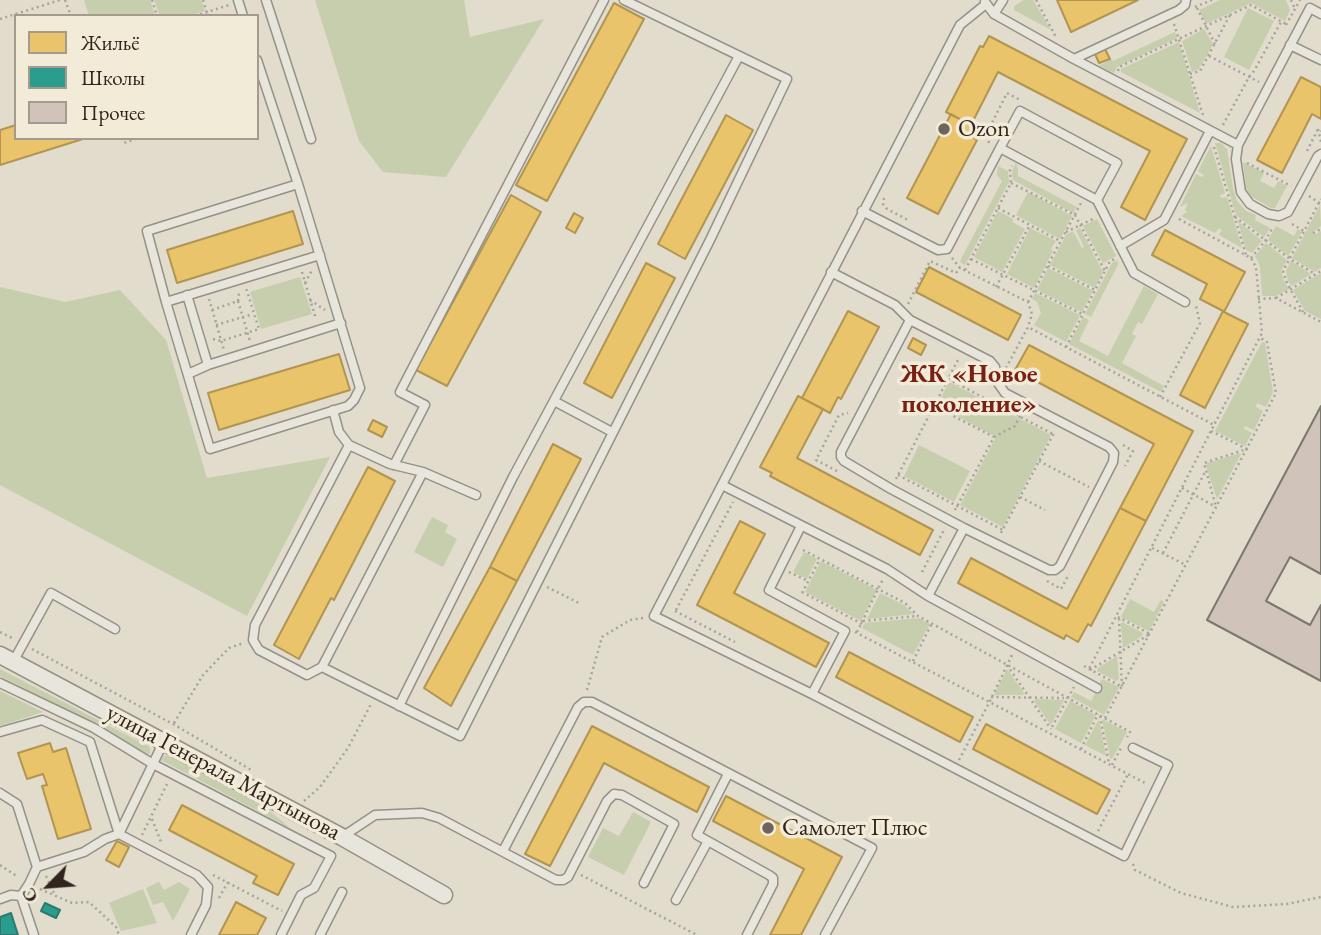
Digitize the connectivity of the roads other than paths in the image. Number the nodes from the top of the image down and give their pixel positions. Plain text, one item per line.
1 (266, 0) edge
2 (604, 0) edge
3 (625, 0) edge
4 (1003, 0) edge
5 (985, 2) edge
6 (1186, 3) edge
7 (994, 13) junction
8 (1321, 13) edge
9 (1290, 45) junction
10 (739, 55) junction
11 (1074, 59) junction
12 (1321, 61) edge
13 (259, 66) edge
14 (1210, 131) junction
15 (311, 139) dead end
16 (1238, 145) junction
17 (1000, 148) junction
18 (1321, 154) edge
19 (298, 184) junction
20 (1097, 200) junction
21 (863, 211) junction
22 (1122, 250) junction
23 (320, 255) junction
24 (831, 272) junction
25 (187, 295) junction
26 (166, 302) junction
27 (1185, 302) dead end
28 (907, 316) junction
29 (341, 323) junction
30 (208, 365) junction
31 (188, 374) junction
32 (554, 401) junction
33 (333, 410) junction
34 (612, 432) junction
35 (349, 445) junction
36 (394, 465) junction
37 (423, 472) junction
38 (722, 485) junction
39 (476, 495) dead end
40 (801, 526) junction
41 (962, 532) junction
42 (928, 596) junction
43 (115, 629) dead end
44 (7, 659) edge
45 (322, 667) junction
46 (0, 683) edge
47 (1097, 688) dead end
48 (812, 694) junction
49 (399, 706) junction
50 (71, 717) junction
51 (66, 731) junction
52 (0, 733) edge
53 (164, 741) junction
54 (1133, 748) dead end
55 (153, 764) junction
56 (728, 774) junction
57 (0, 793) edge
58 (119, 834) junction
59 (342, 837) junction
60 (708, 841) junction
61 (503, 850) junction
62 (39, 866) junction
63 (644, 883) dead end
64 (342, 892) dead end
65 (444, 895) dead end
66 (21, 896) junction
67 (0, 899) edge
68 (676, 900) dead end
69 (34, 935) edge
70 (191, 935) edge
71 (281, 935) edge
72 (320, 935) edge
73 (747, 935) edge
74 (825, 935) edge

1 - 15 lane
2 - 36 lane
3 - 10 lane
4 - 7 lane
5 - 7 lane
5 - 21 lane
6 - 11 lane
7 - 11 lane
8 - 9 lane
9 - 12 lane
9 - 16 lane
10 - 32 lane
10 - 34 lane
11 - 14 lane
13 - 19 lane
14 - 16 lane
14 - 22 lane
16 - 18 lane
17 - 20 lane
17 - 20 lane
17 - 21 lane
19 - 23 lane
19 - 26 lane
20 - 22 lane
21 - 24 lane
22 - 27 lane
23 - 25 lane
23 - 29 lane
24 - 28 lane
24 - 38 lane
25 - 26 lane
25 - 30 lane
26 - 31 lane
28 - 41 lane
28 - 41 lane
29 - 30 lane
29 - 33 lane
30 - 31 lane
31 - 33 lane
32 - 34 lane
32 - 49 lane
33 - 35 lane
34 - 49 lane
35 - 36 lane
35 - 45 lane
36 - 37 lane
37 - 39 lane
37 - 45 lane
38 - 40 lane
38 - 48 lane
40 - 42 lane
40 - 48 lane
41 - 42 lane
42 - 47 lane
43 - 44 lane
44 - 53 street, улица Генерала Мартынова
45 - 49 lane
46 - 50 lane
48 - 54 lane
50 - 51 lane
50 - 55 lane
51 - 52 lane
51 - 58 lane
53 - 55 lane
53 - 59 street, улица Генерала Мартынова
55 - 58 lane
55 - 71 lane
56 - 60 lane
56 - 61 lane
56 - 74 lane
57 - 62 lane
58 - 62 lane
58 - 70 lane
59 - 61 lane
59 - 65 street, улица Генерала Мартынова
60 - 68 lane
60 - 73 lane
61 - 63 lane
62 - 66 lane
64 - 72 lane
66 - 67 lane
66 - 69 lane

